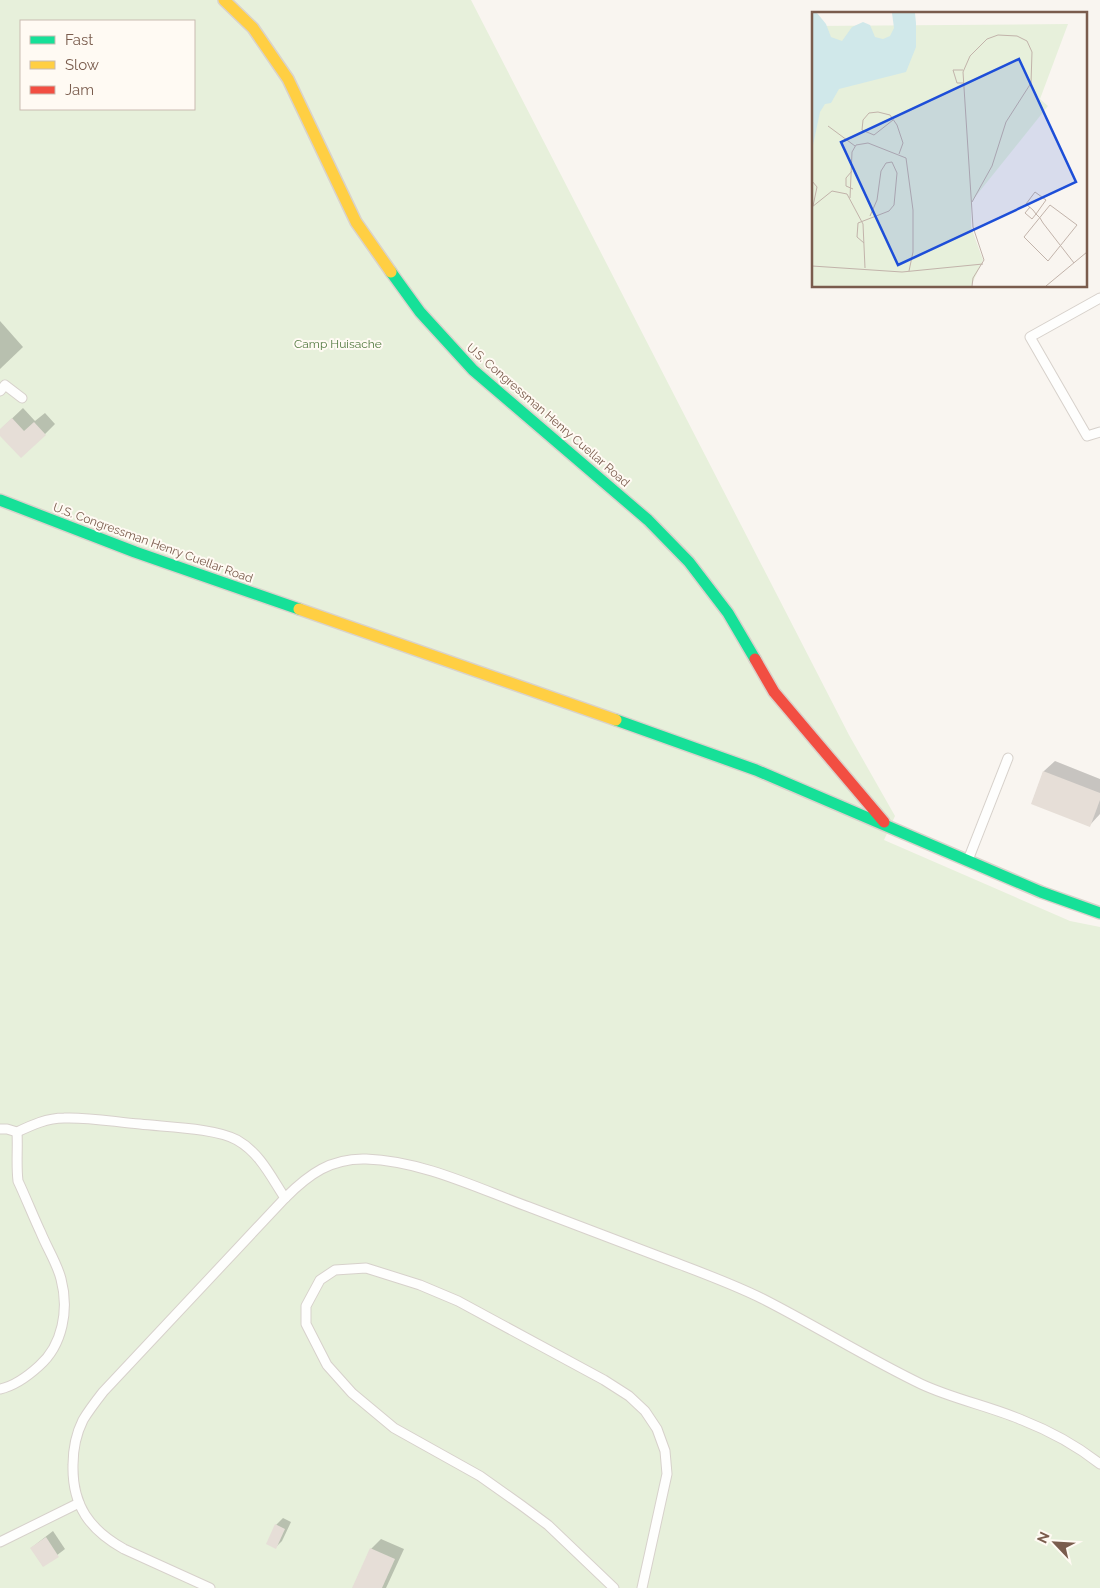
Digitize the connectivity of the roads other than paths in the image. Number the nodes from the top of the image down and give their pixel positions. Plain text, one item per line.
1 (224, 0) edge
2 (1100, 298) edge
3 (0, 392) edge
4 (22, 398) dead end
5 (1100, 432) edge
6 (0, 500) edge
7 (1008, 758) dead end
8 (889, 827) junction
9 (968, 860) junction
10 (1100, 913) edge
11 (0, 1129) edge
12 (17, 1132) junction
13 (285, 1198) junction
14 (0, 1389) edge
15 (1100, 1464) edge
16 (78, 1502) junction
17 (0, 1542) edge
18 (210, 1588) edge
19 (614, 1588) edge
20 (642, 1588) edge

1 - 8 street, U.S. Congressman Henry Cuellar Road
2 - 5 lane
3 - 4 lane
6 - 8 street, U.S. Congressman Henry Cuellar Road
7 - 9 lane
8 - 9 street, U.S. Congressman Henry Cuellar Road
9 - 10 street, U.S. Congressman Henry Cuellar Road
11 - 12 lane
12 - 13 lane
12 - 14 lane
13 - 15 lane
13 - 16 lane
16 - 17 lane
16 - 18 lane
19 - 20 lane

